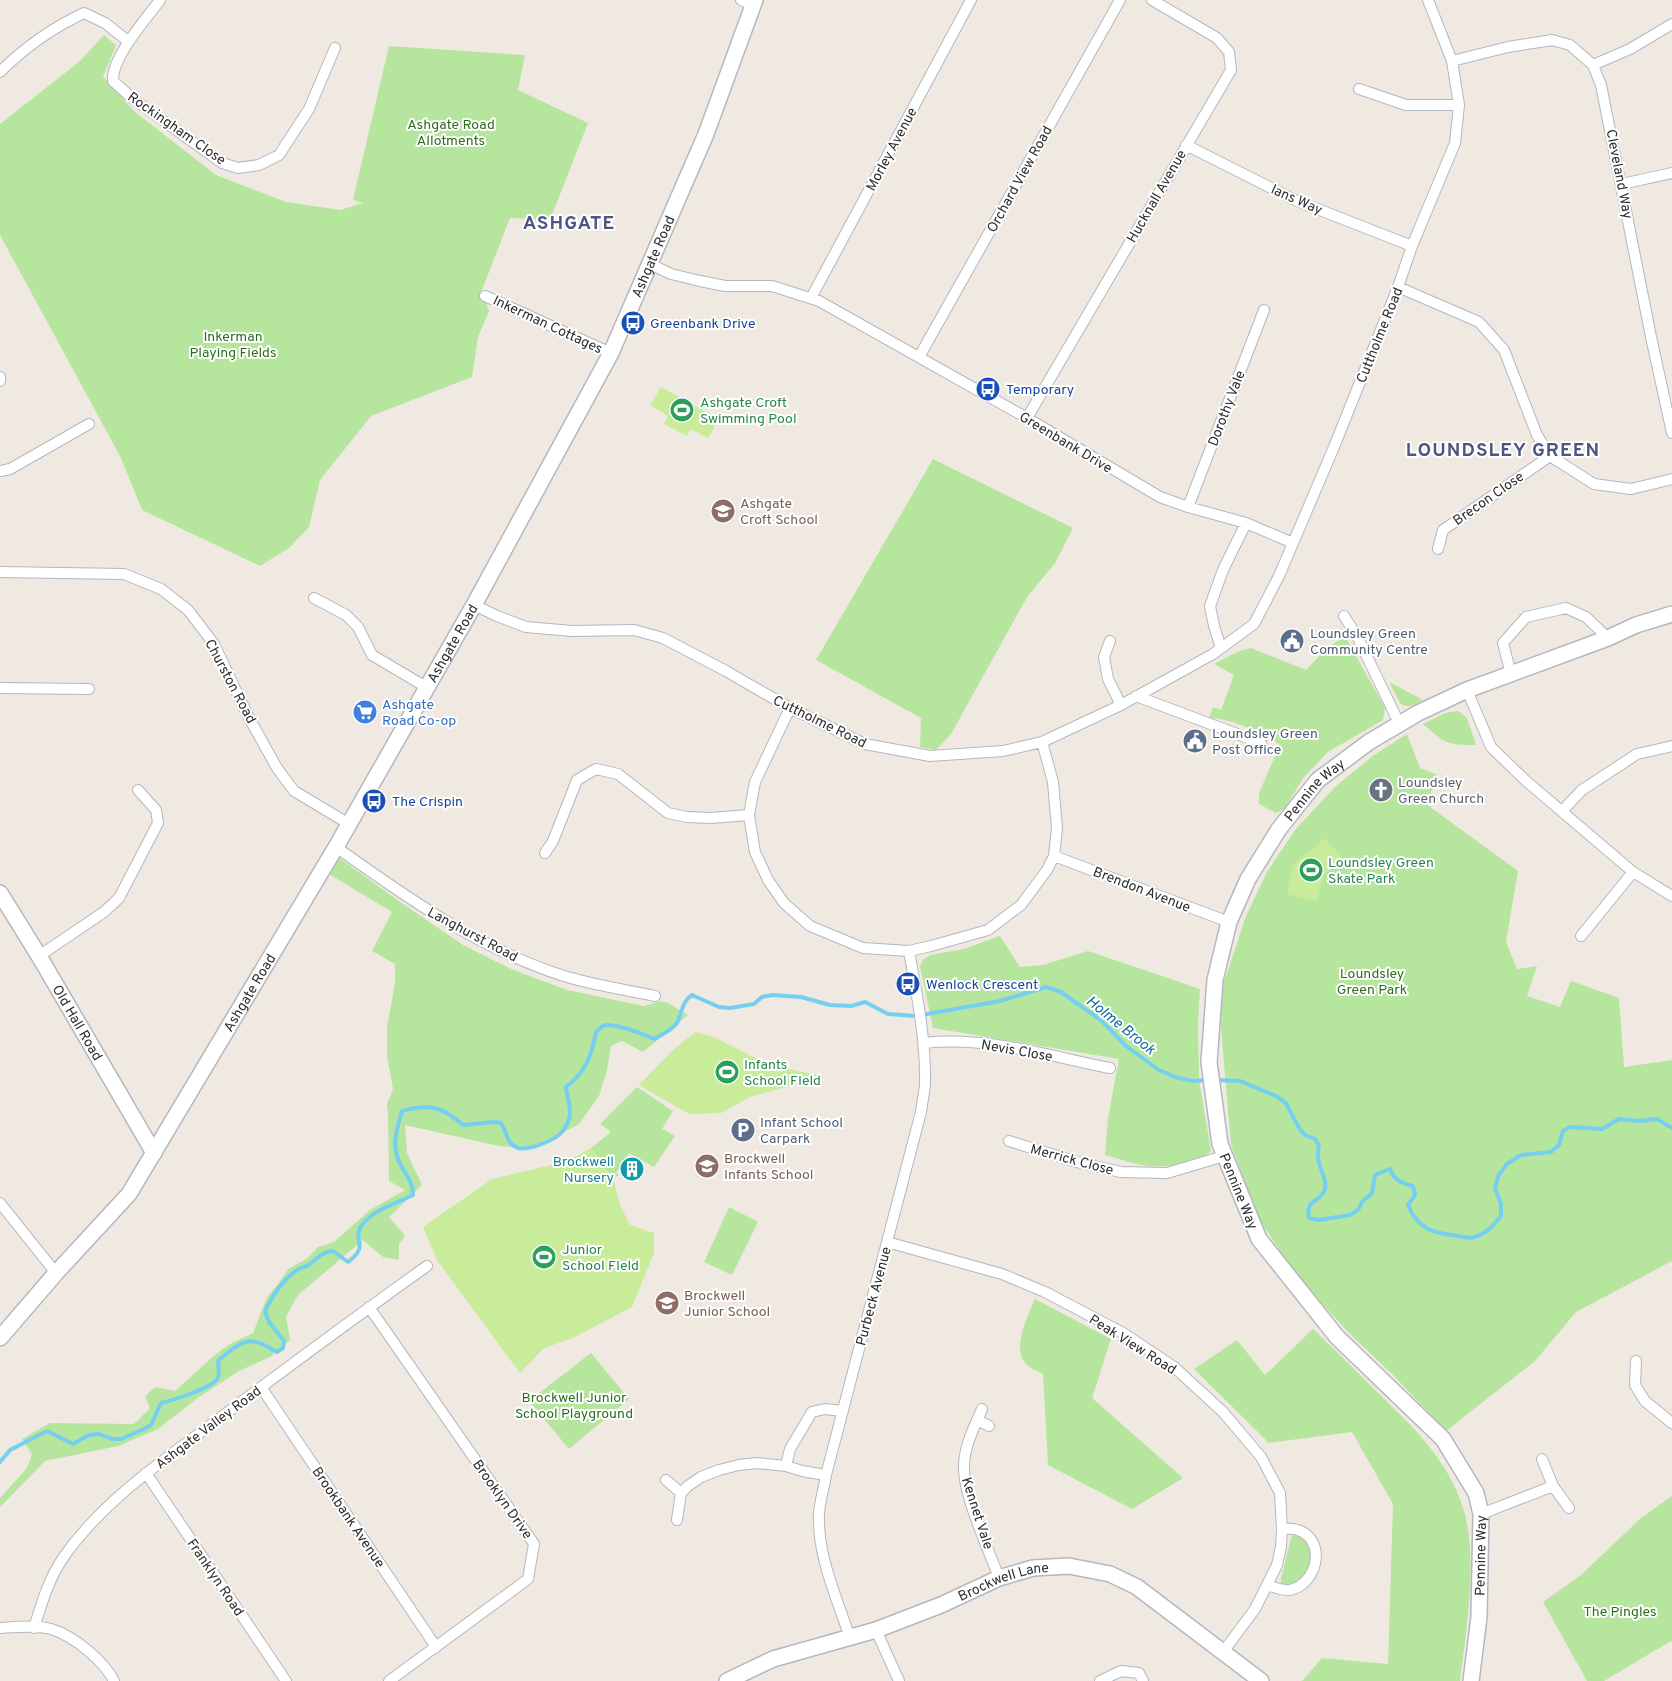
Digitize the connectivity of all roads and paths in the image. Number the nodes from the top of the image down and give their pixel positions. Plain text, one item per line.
1 (160, 0) edge
2 (971, 0) edge
3 (1120, 0) edge
4 (1152, 0) edge
5 (1428, 0) edge
6 (750, 2) edge
7 (1672, 24) edge
8 (129, 42) junction
9 (335, 48) dead end
10 (1452, 61) junction
11 (1593, 65) junction
12 (0, 72) edge
13 (1359, 89) dead end
14 (1459, 105) junction
15 (1186, 145) junction
16 (1672, 172) edge
17 (1622, 184) junction
18 (1412, 246) junction
19 (650, 264) junction
20 (1398, 287) junction
21 (485, 296) dead end
22 (810, 298) junction
23 (1264, 310) dead end
24 (611, 353) junction
25 (919, 358) junction
26 (0, 377) edge
27 (0, 381) edge
28 (1027, 418) junction
29 (88, 424) dead end
30 (1672, 428) edge
31 (1550, 456) junction
32 (0, 471) edge
33 (1672, 479) edge
34 (1188, 507) junction
35 (1246, 523) junction
36 (1293, 542) junction
37 (1438, 549) dead end
38 (0, 572) edge
39 (314, 598) dead end
40 (474, 605) junction
41 (1672, 614) edge
42 (1344, 616) dead end
43 (1608, 638) junction
44 (1110, 642) dead end
45 (1222, 648) junction
46 (1512, 674) junction
47 (426, 687) junction
48 (0, 688) edge
49 (89, 689) dead end
50 (1467, 690) junction
51 (1136, 696) junction
52 (1121, 705) junction
53 (790, 708) junction
54 (1399, 723) junction
55 (1042, 742) junction
56 (1261, 743) dead end
57 (1672, 746) edge
58 (138, 790) dead end
59 (1562, 811) junction
60 (750, 815) junction
61 (348, 824) junction
62 (336, 847) junction
63 (544, 853) dead end
64 (1054, 856) junction
65 (1632, 872) junction
66 (0, 895) edge
67 (1672, 896) edge
68 (1229, 922) junction
69 (1581, 936) dead end
70 (909, 951) junction
71 (39, 956) junction
72 (655, 996) dead end
73 (924, 1042) junction
74 (1110, 1068) dead end
75 (1009, 1141) dead end
76 (154, 1153) junction
77 (1224, 1156) junction
78 (0, 1204) edge
79 (887, 1242) junction
80 (427, 1266) dead end
81 (56, 1273) junction
82 (369, 1307) junction
83 (0, 1338) edge
84 (1636, 1361) dead end
85 (261, 1387) junction
86 (982, 1409) dead end
87 (842, 1411) junction
88 (977, 1420) junction
89 (1672, 1423) edge
90 (989, 1426) dead end
91 (1542, 1459) dead end
92 (786, 1466) junction
93 (146, 1473) junction
94 (826, 1475) junction
95 (666, 1480) dead end
96 (1553, 1486) junction
97 (682, 1493) junction
98 (1569, 1508) dead end
99 (1481, 1514) junction
100 (677, 1520) dead end
101 (1282, 1529) junction
102 (999, 1578) junction
103 (1267, 1584) junction
104 (0, 1628) edge
105 (34, 1628) junction
106 (876, 1630) junction
107 (850, 1638) junction
108 (436, 1646) junction
109 (1223, 1652) junction
110 (114, 1681) edge
111 (286, 1681) edge
112 (389, 1681) edge
113 (727, 1681) edge
114 (899, 1681) edge
115 (1100, 1681) edge
116 (1143, 1681) edge
117 (1261, 1681) edge
118 (1471, 1681) edge

1 - 8 street
2 - 22 street, Morley Avenue
3 - 25 street, Orchard View Road
4 - 15 street, Hucknall Avenue
5 - 10 street, Cuttholme Road
6 - 19 street, Ashgate Road
7 - 11 street
8 - 9 street, Rockingham Close
8 - 12 street
10 - 11 street, Cleveland Way
10 - 14 street, Cuttholme Road
11 - 17 street, Cleveland Way
13 - 14 street
14 - 18 street, Cuttholme Road
15 - 18 street, Ians Way
15 - 28 street, Hucknall Avenue
16 - 17 street
17 - 30 street, Cleveland Way
18 - 20 street, Cuttholme Road
19 - 22 street, Greenbank Drive
19 - 24 street, Ashgate Road
20 - 31 street
20 - 36 street, Cuttholme Road
21 - 24 street, Inkerman Cottages
22 - 25 street, Greenbank Drive
23 - 34 street, Dorothy Vale
24 - 40 street, Ashgate Road
25 - 28 street, Greenbank Drive
26 - 27 street
28 - 34 street, Greenbank Drive
29 - 32 street
31 - 33 street
31 - 37 street, Brecon Close
34 - 35 street, Greenbank Drive
35 - 36 street, Greenbank Drive
35 - 45 street
36 - 45 street, Cuttholme Road
38 - 61 street, Churston Road
39 - 47 street
40 - 47 street, Ashgate Road
40 - 53 street, Cuttholme Road
41 - 43 street, Pennine Way
42 - 54 street
43 - 46 street, Pennine Way
43 - 46 street
44 - 52 street
45 - 51 street, Cuttholme Road
46 - 50 street, Pennine Way
47 - 61 street, Ashgate Road
48 - 49 street
50 - 54 street, Pennine Way
50 - 59 street
51 - 52 street, Cuttholme Road
51 - 56 street
52 - 55 street, Cuttholme Road
53 - 55 street, Cuttholme Road
53 - 60 street
54 - 68 street, Pennine Way
55 - 64 street
57 - 59 street
58 - 71 street
59 - 65 street
60 - 63 street
60 - 70 street
61 - 62 street, Ashgate Road
62 - 72 street, Langhurst Road
62 - 76 street, Ashgate Road
64 - 68 street, Brendon Avenue
64 - 70 street
65 - 67 street
65 - 69 street
66 - 71 street, Old Hall Road
68 - 77 street, Pennine Way
70 - 73 street, Purbeck Avenue
71 - 76 street, Old Hall Road
73 - 74 street, Nevis Close
73 - 79 street, Purbeck Avenue
75 - 77 street, Merrick Close
76 - 81 street, Ashgate Road
77 - 99 street, Pennine Way
78 - 81 street
79 - 87 street, Purbeck Avenue
79 - 101 street, Peak View Road
80 - 82 street, Ashgate Valley Road
81 - 83 street, Ashgate Road
82 - 85 street, Ashgate Valley Road
82 - 108 street, Brooklyn Drive
84 - 89 street
85 - 93 street, Ashgate Valley Road
85 - 108 street, Brookbank Avenue
86 - 88 street, Kennet Vale
87 - 92 street
87 - 94 street, Purbeck Avenue
88 - 90 street
88 - 102 street, Kennet Vale
91 - 96 street
92 - 94 street
92 - 97 street
93 - 105 street, Ashgate Valley Road
93 - 111 street, Franklyn Road
94 - 107 street, Purbeck Avenue
95 - 97 street
96 - 98 street
96 - 99 street
97 - 100 street
99 - 118 street, Pennine Way
101 - 103 street, Peak View Road
101 - 103 street
102 - 106 street, Brockwell Lane
102 - 109 street, Brockwell Lane
103 - 109 street, Peak View Road
104 - 105 street
105 - 110 street
106 - 107 street, Brockwell Lane
106 - 114 street
107 - 113 street, Brockwell Lane
108 - 112 street, Brooklyn Drive
109 - 117 street, Brockwell Lane
115 - 116 street

